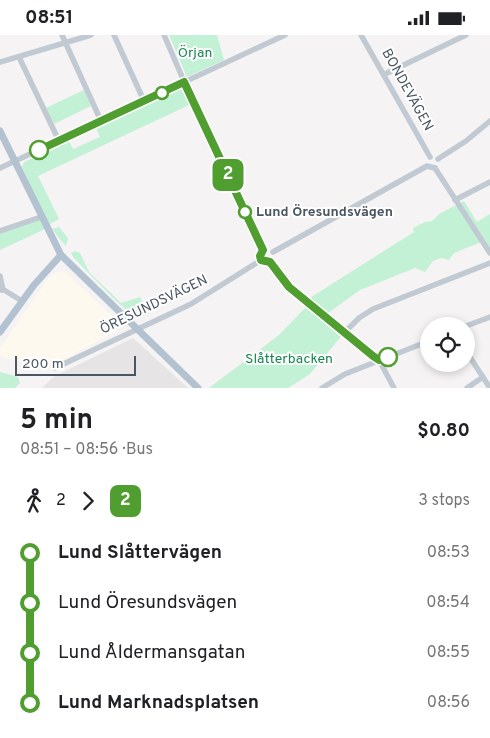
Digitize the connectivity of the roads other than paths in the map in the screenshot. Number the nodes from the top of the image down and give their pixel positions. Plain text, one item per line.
1 (62, 35) edge
2 (91, 35) edge
3 (114, 35) edge
4 (164, 35) edge
5 (285, 35) edge
6 (361, 35) edge
7 (466, 35) edge
8 (65, 43) junction
9 (19, 57) junction
10 (0, 62) edge
11 (385, 74) junction
12 (184, 82) junction
13 (144, 101) junction
14 (101, 121) junction
15 (490, 121) edge
16 (0, 131) edge
17 (59, 141) junction
18 (430, 157) junction
19 (438, 159) junction
20 (15, 162) junction
21 (427, 166) junction
22 (0, 168) edge
23 (435, 168) junction
24 (490, 182) edge
25 (455, 200) junction
26 (41, 217) junction
27 (0, 231) edge
28 (263, 250) junction
29 (273, 252) junction
30 (490, 253) edge
31 (61, 255) junction
32 (261, 260) junction
33 (270, 262) junction
34 (490, 263) edge
35 (0, 276) edge
36 (2, 290) edge
37 (22, 301) junction
38 (490, 317) edge
39 (475, 323) edge
40 (138, 328) junction
41 (0, 331) edge
42 (344, 333) junction
43 (420, 344) edge
44 (379, 360) junction
45 (475, 365) edge
46 (55, 368) dead end
47 (483, 377) junction
48 (198, 388) edge
49 (322, 388) edge
50 (394, 388) edge
51 (467, 388) edge
52 (490, 388) edge

1 - 8 street
2 - 8 street
3 - 13 street
4 - 12 street
5 - 12 street
6 - 11 street, BONDEVÄGEN
7 - 11 street
8 - 9 street
8 - 14 street
9 - 10 street
9 - 17 street
11 - 18 street, BONDEVÄGEN
12 - 13 street
12 - 28 street
13 - 14 street
14 - 17 street
15 - 19 street
16 - 20 main road
17 - 20 street
18 - 19 street
18 - 21 street
19 - 23 street
20 - 22 street
20 - 26 main road
21 - 23 street
21 - 29 street
23 - 25 street
24 - 25 street
25 - 30 street
26 - 27 street
26 - 31 main road
28 - 29 street
28 - 32 street
29 - 33 street
31 - 37 main road
31 - 40 main road
32 - 33 street
32 - 40 street, ÖRESUNDSVÄGEN
33 - 42 street
34 - 42 street
35 - 36 street
36 - 37 street
37 - 41 main road
38 - 39 street
40 - 46 street, ÖRESUNDSVÄGEN
40 - 48 main road
42 - 44 street
43 - 44 street
44 - 49 street
44 - 50 street
45 - 47 street
47 - 51 street
47 - 52 street

